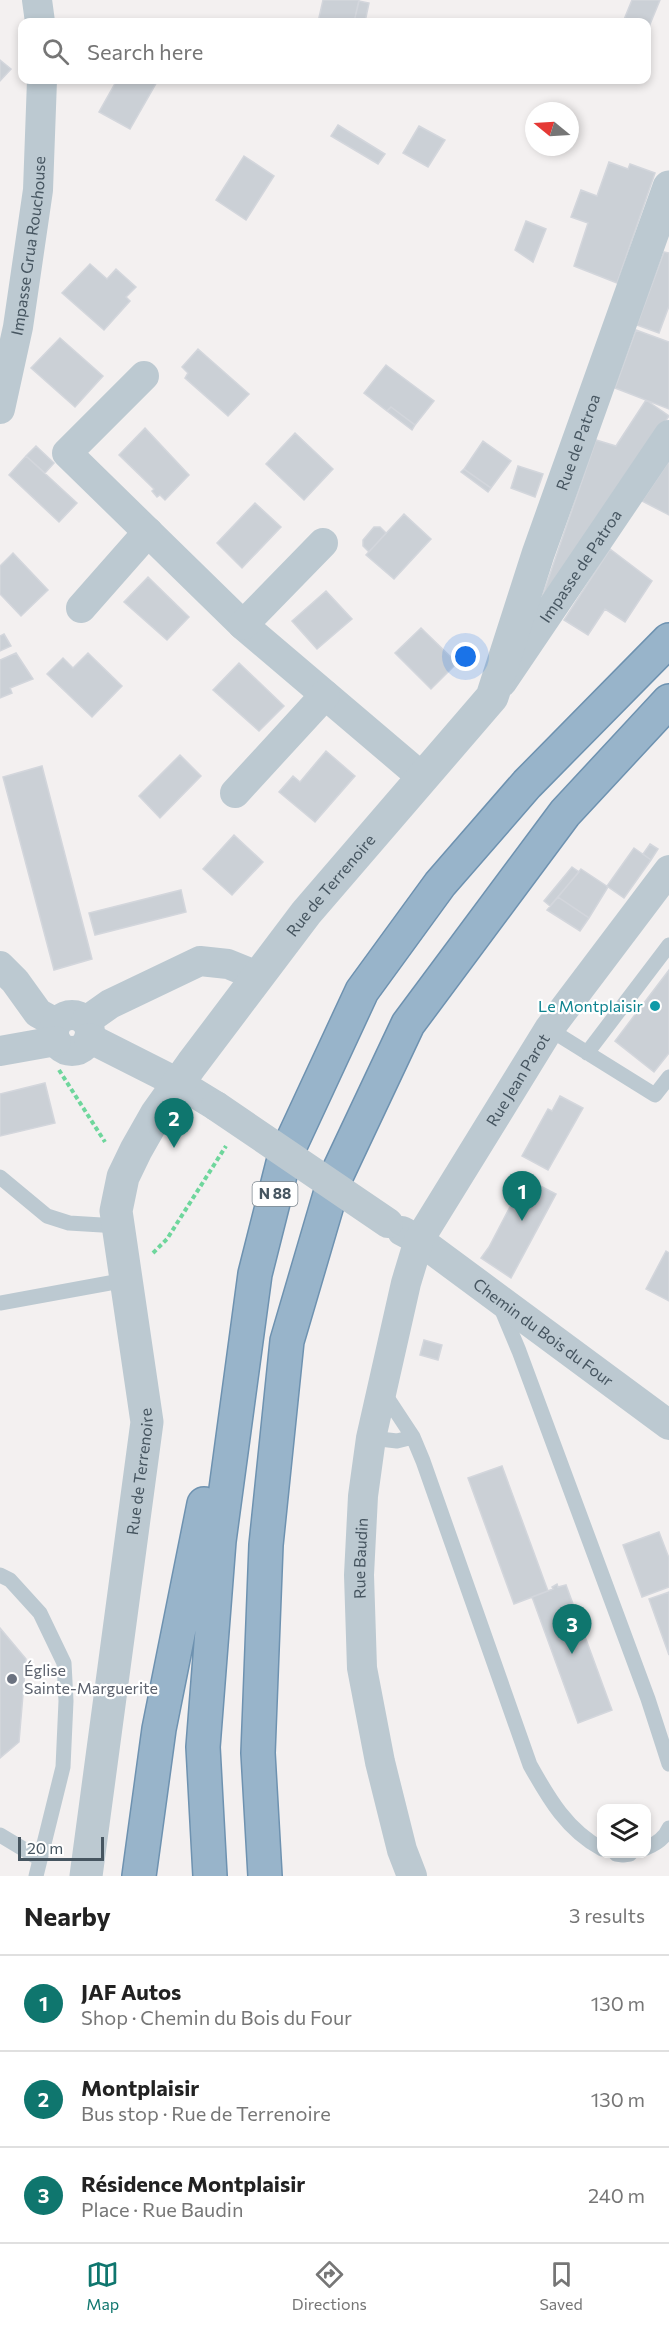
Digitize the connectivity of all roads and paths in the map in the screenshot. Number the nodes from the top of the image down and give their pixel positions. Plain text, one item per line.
1 (37, 0) edge
2 (39, 18) edge
3 (42, 84) edge
4 (669, 187) edge
5 (144, 376) dead end
6 (0, 408) edge
7 (669, 435) edge
8 (148, 532) junction
9 (323, 543) dead end
10 (81, 608) dead end
11 (243, 625) junction
12 (669, 640) edge
13 (325, 695) junction
14 (492, 697) junction
15 (669, 701) edge
16 (423, 778) junction
17 (235, 794) dead end
18 (669, 870) edge
19 (669, 945) edge
20 (0, 966) edge
21 (257, 976) junction
22 (88, 1029) junction
23 (549, 1029) junction
24 (49, 1036) junction
25 (0, 1051) edge
26 (587, 1053) junction
27 (669, 1077) edge
28 (180, 1084) junction
29 (247, 1127) junction
30 (110, 1139) dead end
31 (0, 1177) edge
32 (118, 1226) junction
33 (419, 1240) junction
34 (255, 1274) junction
35 (126, 1280) junction
36 (497, 1299) junction
37 (0, 1303) edge
38 (382, 1390) junction
39 (669, 1425) edge
40 (412, 1437) junction
41 (371, 1438) junction
42 (0, 1575) edge
43 (669, 1764) edge
44 (669, 1828) edge
45 (0, 1835) edge
46 (597, 1846) edge
47 (651, 1846) edge
48 (40, 1858) junction
49 (36, 1876) edge
50 (86, 1876) edge
51 (139, 1876) edge
52 (210, 1876) edge
53 (265, 1876) edge
54 (412, 1876) edge

1 - 2 street
3 - 6 street, Impasse Grua Rouchouse
4 - 14 street, Rue de Patroa
5 - 8 street
7 - 14 street, Impasse de Patroa
8 - 10 street
8 - 11 street
9 - 11 street
11 - 13 street
12 - 34 highway, N 88
13 - 16 street
13 - 17 street
14 - 16 street, Rue de Terrenoire
15 - 53 highway
16 - 21 street, Rue de Terrenoire
18 - 23 street, Rue Jean Parot
19 - 26 lane
20 - 24 street
21 - 22 street
21 - 28 street, Rue de Terrenoire
22 - 24 street
22 - 28 street
23 - 26 lane
23 - 33 street, Rue Jean Parot
24 - 25 street
24 - 30 path
26 - 27 lane
28 - 29 street, bridge
28 - 32 street, Rue de Terrenoire
29 - 33 street, bridge
29 - 35 path
31 - 32 lane
32 - 35 street, Rue de Terrenoire
33 - 36 street, Chemin du Bois du Four
33 - 38 street, Rue Baudin
34 - 51 highway
34 - 52 highway, N 88
35 - 37 lane
35 - 50 street, Rue de Terrenoire
36 - 39 street, Chemin du Bois du Four
36 - 43 lane
38 - 40 lane
38 - 41 street, Rue Baudin
40 - 41 lane
40 - 46 lane
41 - 54 street, Rue Baudin
42 - 48 lane
44 - 47 lane
45 - 48 lane
48 - 49 lane

